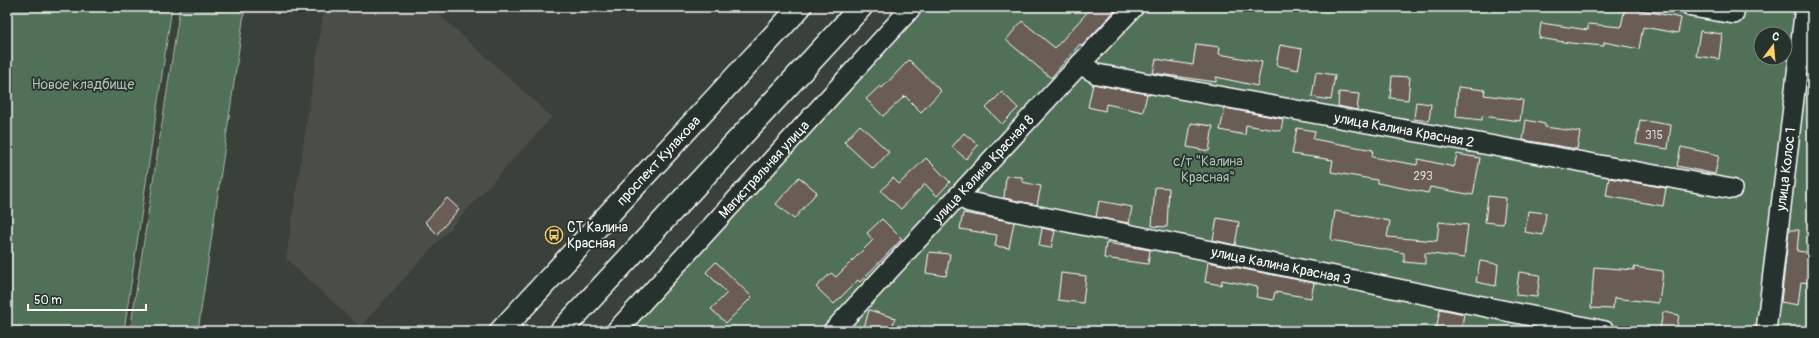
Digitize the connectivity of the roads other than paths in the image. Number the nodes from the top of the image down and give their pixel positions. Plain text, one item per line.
1 (800, 7) edge
2 (861, 7) edge
3 (912, 7) edge
4 (1134, 7) edge
5 (1692, 7) edge
6 (1805, 7) edge
7 (1734, 14) dead end
8 (1080, 64) junction
9 (1732, 189) dead end
10 (958, 196) junction
11 (500, 331) edge
12 (561, 331) edge
13 (616, 331) edge
14 (833, 331) edge
15 (1605, 331) edge
16 (1766, 331) edge

1 - 11 main road, проспект Кулакова
2 - 12 main road
3 - 13 street, Магистральная улица
4 - 8 street, улица Калина Красная 8
5 - 7 street
6 - 16 street, улица Колос 1
8 - 9 street, улица Калина Красная 2
8 - 10 street, улица Калина Красная 8
10 - 14 street, улица Калина Красная 8
10 - 15 street, улица Калина Красная 3

